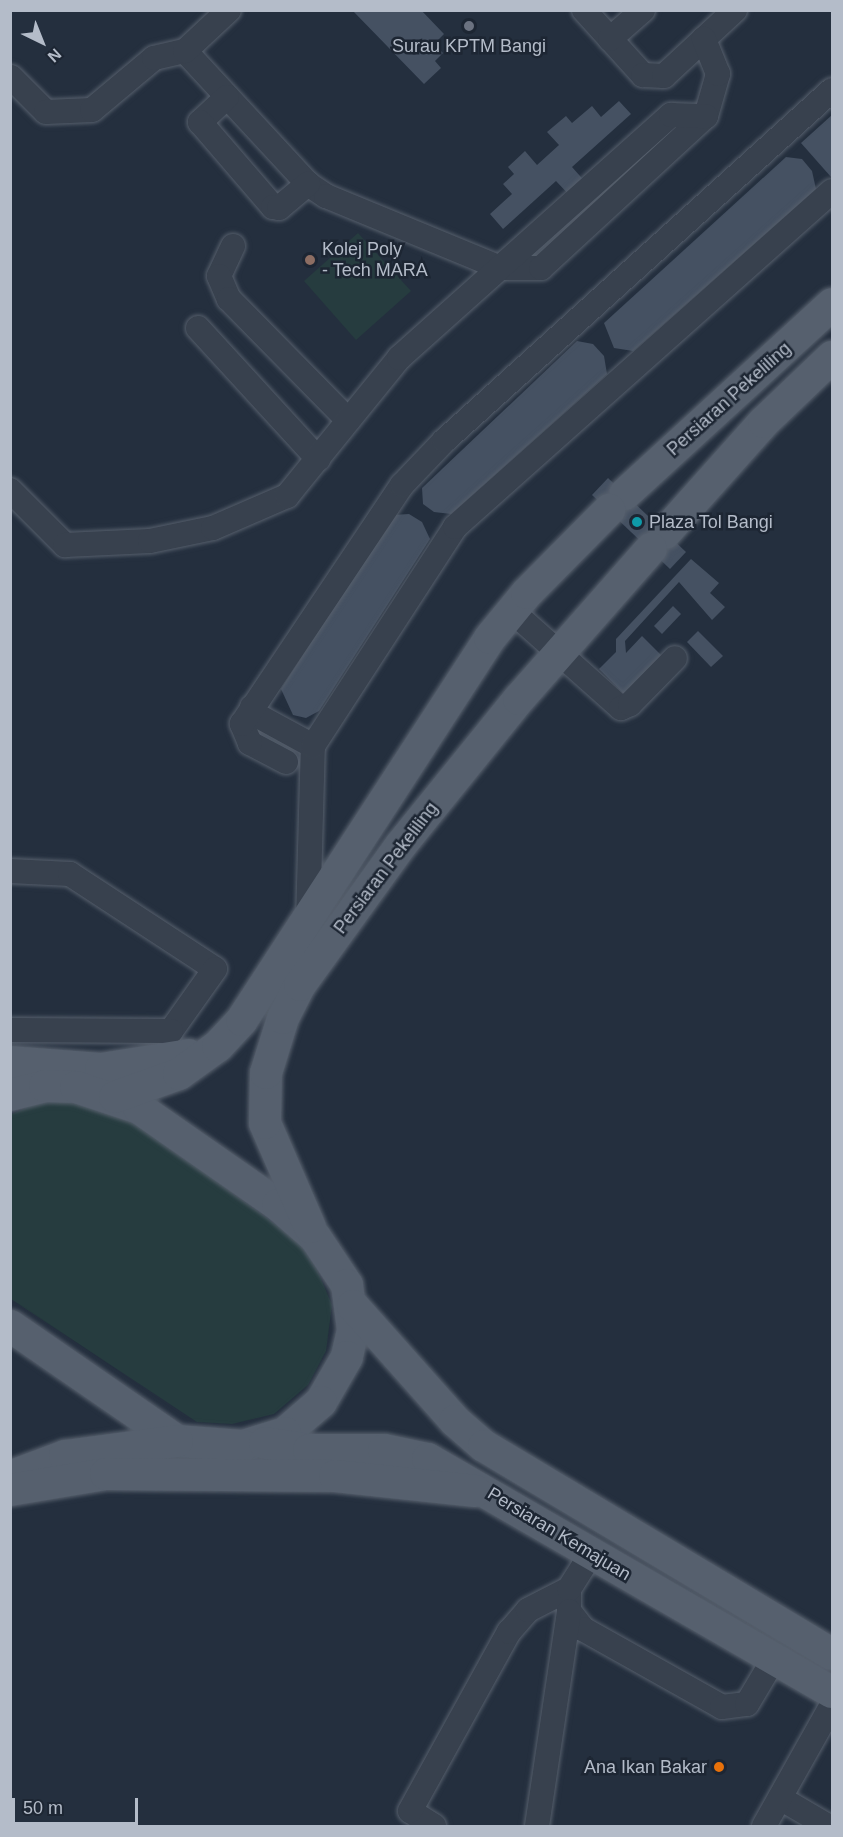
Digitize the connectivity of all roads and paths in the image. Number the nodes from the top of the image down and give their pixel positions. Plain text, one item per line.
1 (229, 10) edge
2 (584, 10) edge
3 (643, 10) edge
4 (735, 10) edge
5 (610, 39) junction
6 (704, 39) junction
7 (185, 51) junction
8 (11, 77) edge
9 (832, 90) edge
10 (227, 97) junction
11 (308, 184) junction
12 (832, 191) edge
13 (233, 246) dead end
14 (501, 268) junction
15 (832, 304) edge
16 (198, 328) dead end
17 (832, 357) edge
18 (348, 420) junction
19 (318, 459) junction
20 (10, 490) edge
21 (512, 612) junction
22 (558, 654) junction
23 (675, 658) dead end
24 (252, 707) junction
25 (313, 746) junction
26 (286, 762) dead end
27 (10, 871) edge
28 (308, 921) junction
29 (10, 1030) edge
30 (218, 1046) junction
31 (10, 1062) edge
32 (10, 1082) edge
33 (45, 1086) junction
34 (10, 1095) edge
35 (115, 1097) junction
36 (298, 1199) junction
37 (315, 1237) junction
38 (353, 1306) junction
39 (10, 1326) edge
40 (416, 1372) junction
41 (177, 1441) junction
42 (265, 1443) junction
43 (10, 1477) edge
44 (10, 1490) edge
45 (488, 1492) junction
46 (591, 1554) junction
47 (569, 1600) junction
48 (832, 1654) edge
49 (775, 1657) junction
50 (832, 1692) edge
51 (832, 1705) edge
52 (824, 1741) edge
53 (780, 1798) junction
54 (406, 1819) edge
55 (434, 1827) edge
56 (537, 1827) edge
57 (764, 1827) edge
58 (828, 1827) edge

1 - 7 lane
2 - 5 lane
3 - 5 lane
4 - 6 lane
5 - 6 lane
6 - 14 lane
7 - 8 lane
7 - 10 lane
9 - 24 lane
10 - 11 lane
10 - 11 lane
11 - 14 lane
12 - 25 lane
13 - 18 lane
14 - 18 lane
15 - 21 main road, Persiaran Pekeliling
16 - 19 lane
17 - 22 main road, Persiaran Pekeliling
18 - 19 lane
19 - 20 lane
21 - 22 lane
21 - 28 main road, Persiaran Pekeliling
22 - 23 lane
22 - 36 main road, Persiaran Pekeliling
24 - 25 lane
24 - 26 lane
25 - 28 lane
27 - 29 lane
28 - 30 main road, Persiaran Pekeliling
30 - 31 main road
30 - 35 main road, Persiaran Pekeliling
32 - 33 main road
33 - 34 main road
33 - 35 main road
35 - 37 main road
36 - 37 main road, Persiaran Pekeliling
36 - 40 main road
37 - 38 main road
38 - 40 main road, Persiaran Kemajuan
38 - 42 main road
39 - 41 main road
40 - 48 main road, Persiaran Kemajuan
41 - 42 main road
41 - 43 main road
42 - 45 main road, Persiaran Kemajuan
44 - 45 main road
45 - 46 main road, Persiaran Kemajuan
46 - 47 lane
46 - 49 main road, Persiaran Kemajuan
47 - 49 lane
47 - 54 lane
47 - 56 lane
49 - 50 main road, Persiaran Kemajuan
51 - 52 lane
52 - 53 lane
53 - 57 lane
53 - 58 lane
54 - 55 lane

